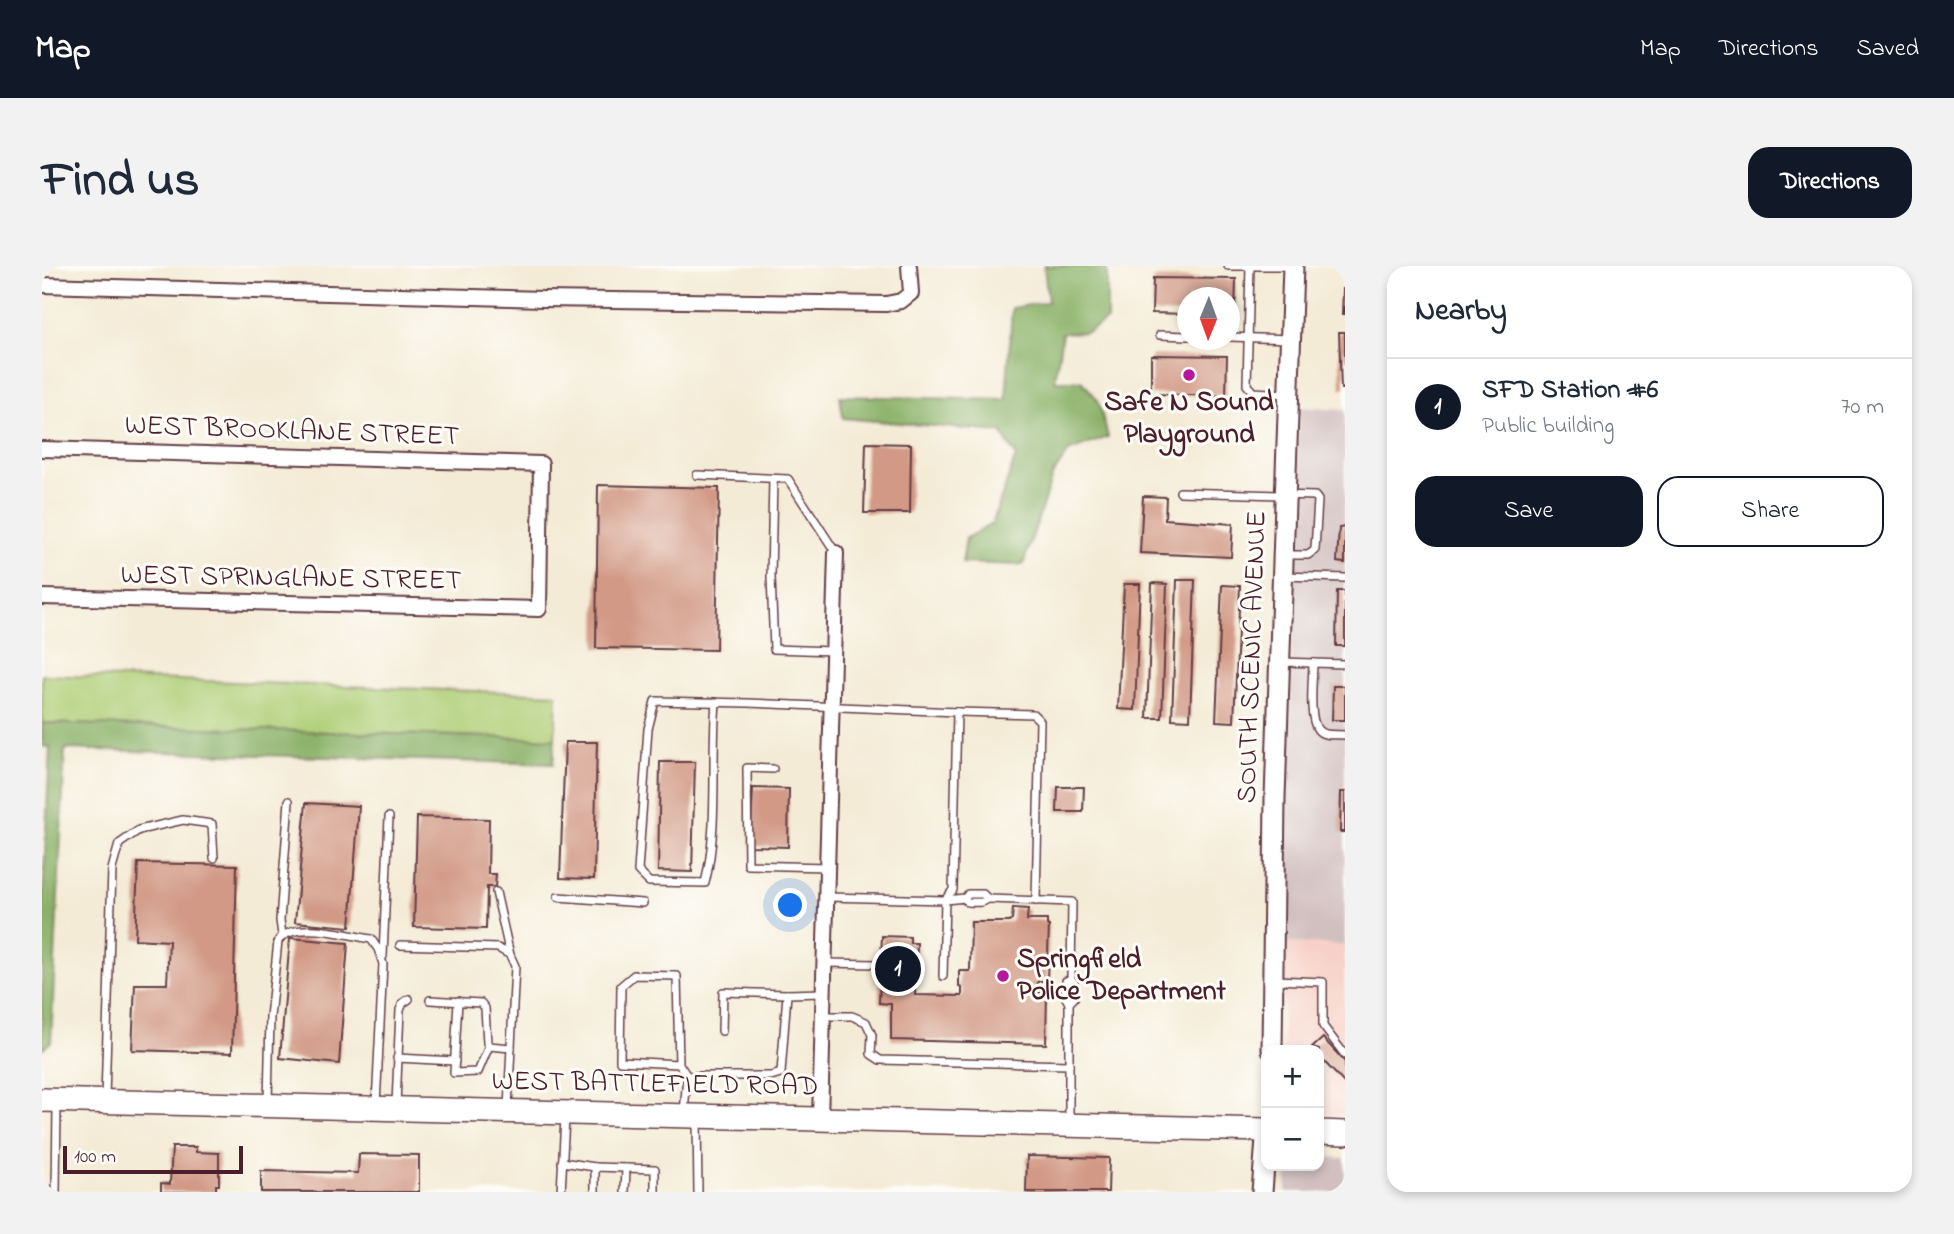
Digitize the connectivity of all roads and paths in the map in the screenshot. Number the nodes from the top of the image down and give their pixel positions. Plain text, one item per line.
1 (909, 266) edge
2 (1228, 266) edge
3 (1293, 266) edge
4 (1250, 267) edge
5 (42, 285) edge
6 (1160, 335) dead end
7 (1177, 336) edge
8 (1240, 338) edge
9 (1248, 338) junction
10 (1291, 339) junction
11 (1290, 394) junction
12 (42, 449) edge
13 (697, 475) dead end
14 (772, 478) junction
15 (1180, 492) dead end
16 (1286, 495) junction
17 (836, 553) joint
18 (1284, 555) junction
19 (1283, 576) junction
20 (1345, 578) edge
21 (42, 597) edge
22 (539, 610) joint
23 (834, 651) junction
24 (1280, 662) junction
25 (1313, 663) junction
26 (1345, 664) edge
27 (716, 702) junction
28 (832, 707) junction
29 (957, 712) junction
30 (1345, 735) edge
31 (773, 769) dead end
32 (289, 801) dead end
33 (389, 817) dead end
34 (214, 858) dead end
35 (828, 867) junction
36 (496, 892) dead end
37 (558, 897) dead end
38 (827, 897) junction
39 (945, 900) junction
40 (1036, 901) junction
41 (643, 904) dead end
42 (282, 935) junction
43 (400, 945) dead end
44 (510, 956) junction
45 (825, 963) junction
46 (383, 964) junction
47 (876, 964) dead end
48 (943, 975) dead end
49 (1274, 980) junction
50 (787, 993) junction
51 (824, 993) junction
52 (409, 999) dead end
53 (430, 1000) dead end
54 (458, 1001) junction
55 (823, 1016) junction
56 (722, 1031) dead end
57 (1272, 1045) edge
58 (489, 1046) junction
59 (511, 1048) junction
60 (1345, 1055) edge
61 (397, 1056) junction
62 (455, 1060) junction
63 (679, 1065) junction
64 (1069, 1065) junction
65 (687, 1076) junction
66 (50, 1101) edge
67 (105, 1102) junction
68 (268, 1106) junction
69 (386, 1109) junction
70 (508, 1112) junction
71 (565, 1113) junction
72 (690, 1116) junction
73 (820, 1119) junction
74 (1069, 1125) junction
75 (1261, 1130) edge
76 (1324, 1132) edge
77 (1345, 1133) edge
78 (562, 1161) junction
79 (595, 1167) junction
80 (626, 1168) junction
81 (1264, 1171) edge
82 (56, 1192) edge
83 (561, 1192) edge
84 (595, 1192) edge
85 (625, 1192) edge
86 (655, 1192) edge
87 (698, 1192) edge
88 (1262, 1192) edge

1 - 5 street
2 - 4 lane
3 - 4 lane
3 - 10 main road, SOUTH SCENIC AVENUE
4 - 9 lane
6 - 7 lane
8 - 9 lane
9 - 10 lane
9 - 11 lane
10 - 11 main road, SOUTH SCENIC AVENUE
11 - 16 main road, SOUTH SCENIC AVENUE
12 - 22 street, WEST BROOKLANE STREET
13 - 14 lane
14 - 17 lane
14 - 23 lane
15 - 16 lane
16 - 18 main road, SOUTH SCENIC AVENUE
16 - 18 lane
17 - 23 street
18 - 19 main road, SOUTH SCENIC AVENUE
19 - 20 lane
19 - 24 main road, SOUTH SCENIC AVENUE
21 - 22 street, WEST SPRINGLANE STREET
23 - 28 street
24 - 25 lane
24 - 49 main road, SOUTH SCENIC AVENUE
25 - 26 lane
25 - 30 lane
27 - 27 lane
27 - 28 lane
28 - 29 lane
28 - 35 street
29 - 39 lane
29 - 40 lane
31 - 35 lane
32 - 42 lane
33 - 46 lane
34 - 67 lane
35 - 38 street
36 - 44 lane
37 - 41 lane
38 - 39 lane
38 - 45 street
39 - 40 lane
39 - 48 lane
40 - 64 lane
42 - 46 lane
42 - 68 lane
43 - 44 lane
44 - 59 lane
45 - 47 lane
45 - 51 street
46 - 69 lane
49 - 57 main road, SOUTH SCENIC AVENUE
49 - 60 lane
50 - 51 lane
50 - 56 lane
50 - 65 lane
51 - 55 street
52 - 61 lane
53 - 54 lane
54 - 58 lane
54 - 62 lane
55 - 64 lane
55 - 73 street
58 - 59 lane
58 - 62 lane
59 - 70 lane
61 - 62 lane
61 - 69 lane
63 - 63 lane
63 - 65 lane
64 - 74 lane
65 - 72 lane
66 - 67 main road, WEST BATTLEFIELD ROAD
66 - 82 lane
67 - 68 main road, WEST BATTLEFIELD ROAD
68 - 69 main road, WEST BATTLEFIELD ROAD
69 - 70 main road, WEST BATTLEFIELD ROAD
70 - 71 main road, WEST BATTLEFIELD ROAD
71 - 72 main road, WEST BATTLEFIELD ROAD
71 - 78 lane
72 - 73 main road, WEST BATTLEFIELD ROAD
72 - 87 lane
73 - 74 main road, WEST BATTLEFIELD ROAD
74 - 75 main road, WEST BATTLEFIELD ROAD
76 - 77 main road
78 - 79 lane
78 - 83 lane
79 - 80 lane
79 - 84 lane
80 - 85 lane
80 - 86 lane
81 - 88 main road

